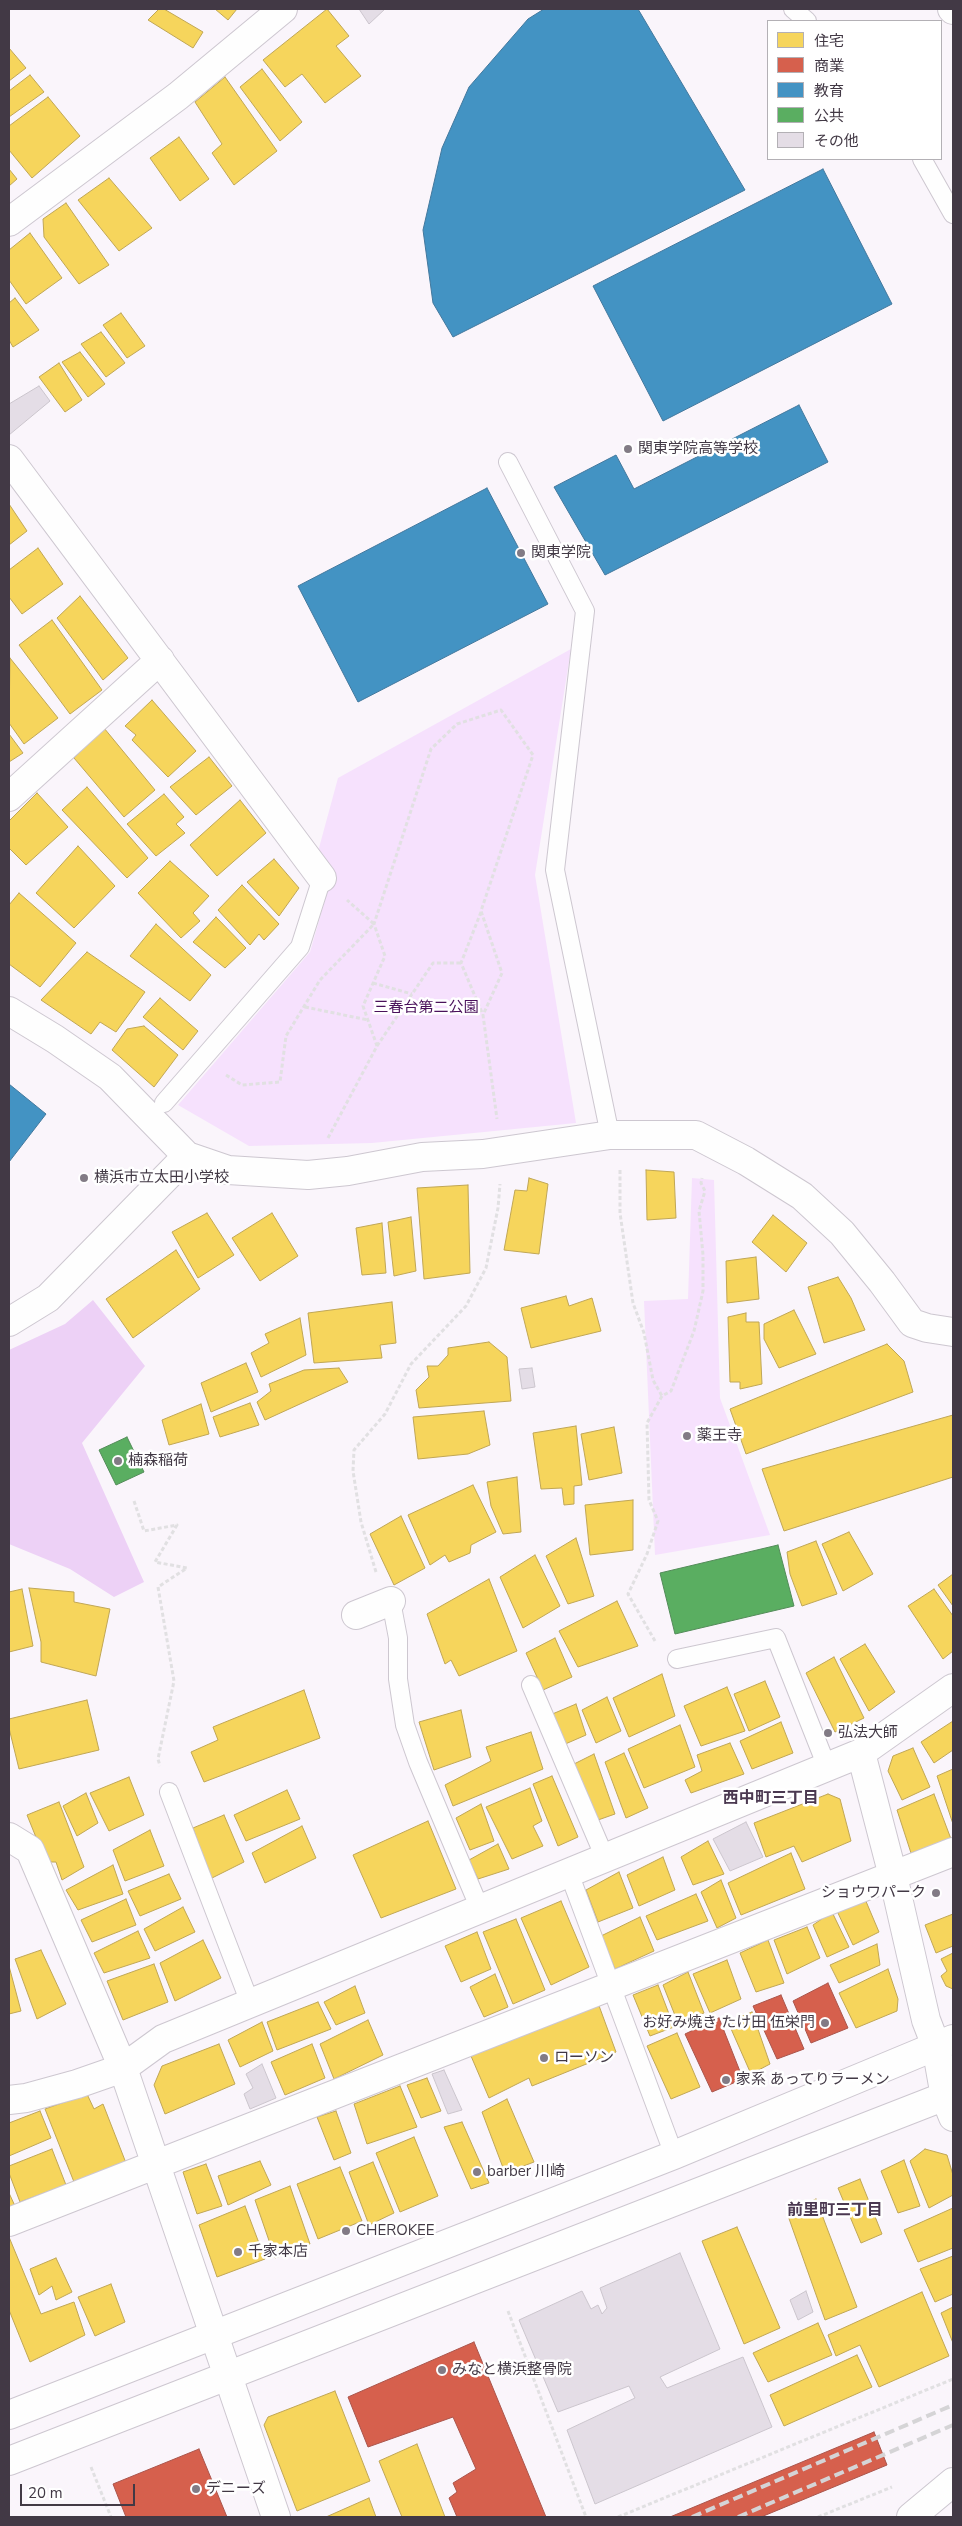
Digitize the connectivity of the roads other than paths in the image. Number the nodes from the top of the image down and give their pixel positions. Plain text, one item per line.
1 (283, 9) edge
2 (793, 9) edge
3 (806, 20) edge
4 (923, 160) edge
5 (953, 214) edge
6 (9, 222) edge
7 (9, 459) edge
8 (508, 462) dead end
9 (160, 660) junction
10 (9, 797) edge
11 (322, 878) joint
12 (9, 1011) edge
13 (164, 1103) dead end
14 (617, 1135) junction
15 (187, 1156) junction
16 (9, 1322) edge
17 (953, 1332) edge
18 (385, 1590) joint
19 (356, 1615) dead end
20 (677, 1659) road end
21 (531, 1685) dead end
22 (953, 1688) edge
23 (861, 1754) junction
24 (827, 1767) junction
25 (169, 1792) road end
26 (9, 1837) edge
27 (953, 1852) edge
28 (605, 1858) junction
29 (569, 1873) junction
30 (893, 1876) junction
31 (480, 1910) junction
32 (611, 1986) junction
33 (250, 2003) junction
34 (944, 2042) edge
35 (123, 2068) junction
36 (9, 2100) edge
37 (950, 2102) edge
38 (674, 2155) junction
39 (156, 2165) junction
40 (9, 2222) edge
41 (214, 2337) junction
42 (228, 2376) junction
43 (9, 2415) edge
44 (9, 2461) edge
45 (953, 2482) edge
46 (276, 2517) edge
47 (910, 2517) edge

1 - 6 street
2 - 3 lane
4 - 5 lane
7 - 9 street
8 - 14 lane
9 - 10 street
9 - 11 street
11 - 13 lane
12 - 15 street
14 - 15 street
14 - 17 street
15 - 16 street
18 - 19 street
18 - 31 lane
20 - 24 lane
21 - 28 lane
22 - 23 street
23 - 24 street
23 - 30 street
24 - 28 street
25 - 33 lane
26 - 35 street
27 - 30 street
28 - 29 street
29 - 31 street
29 - 32 lane
30 - 32 street
30 - 34 street
31 - 33 street
32 - 38 lane
32 - 39 street
33 - 35 street
34 - 37 street
34 - 38 street
35 - 36 street
35 - 39 street
37 - 42 street
38 - 41 street
39 - 40 street
39 - 41 street
41 - 42 street
41 - 43 street
42 - 44 street
42 - 46 street
45 - 47 street

